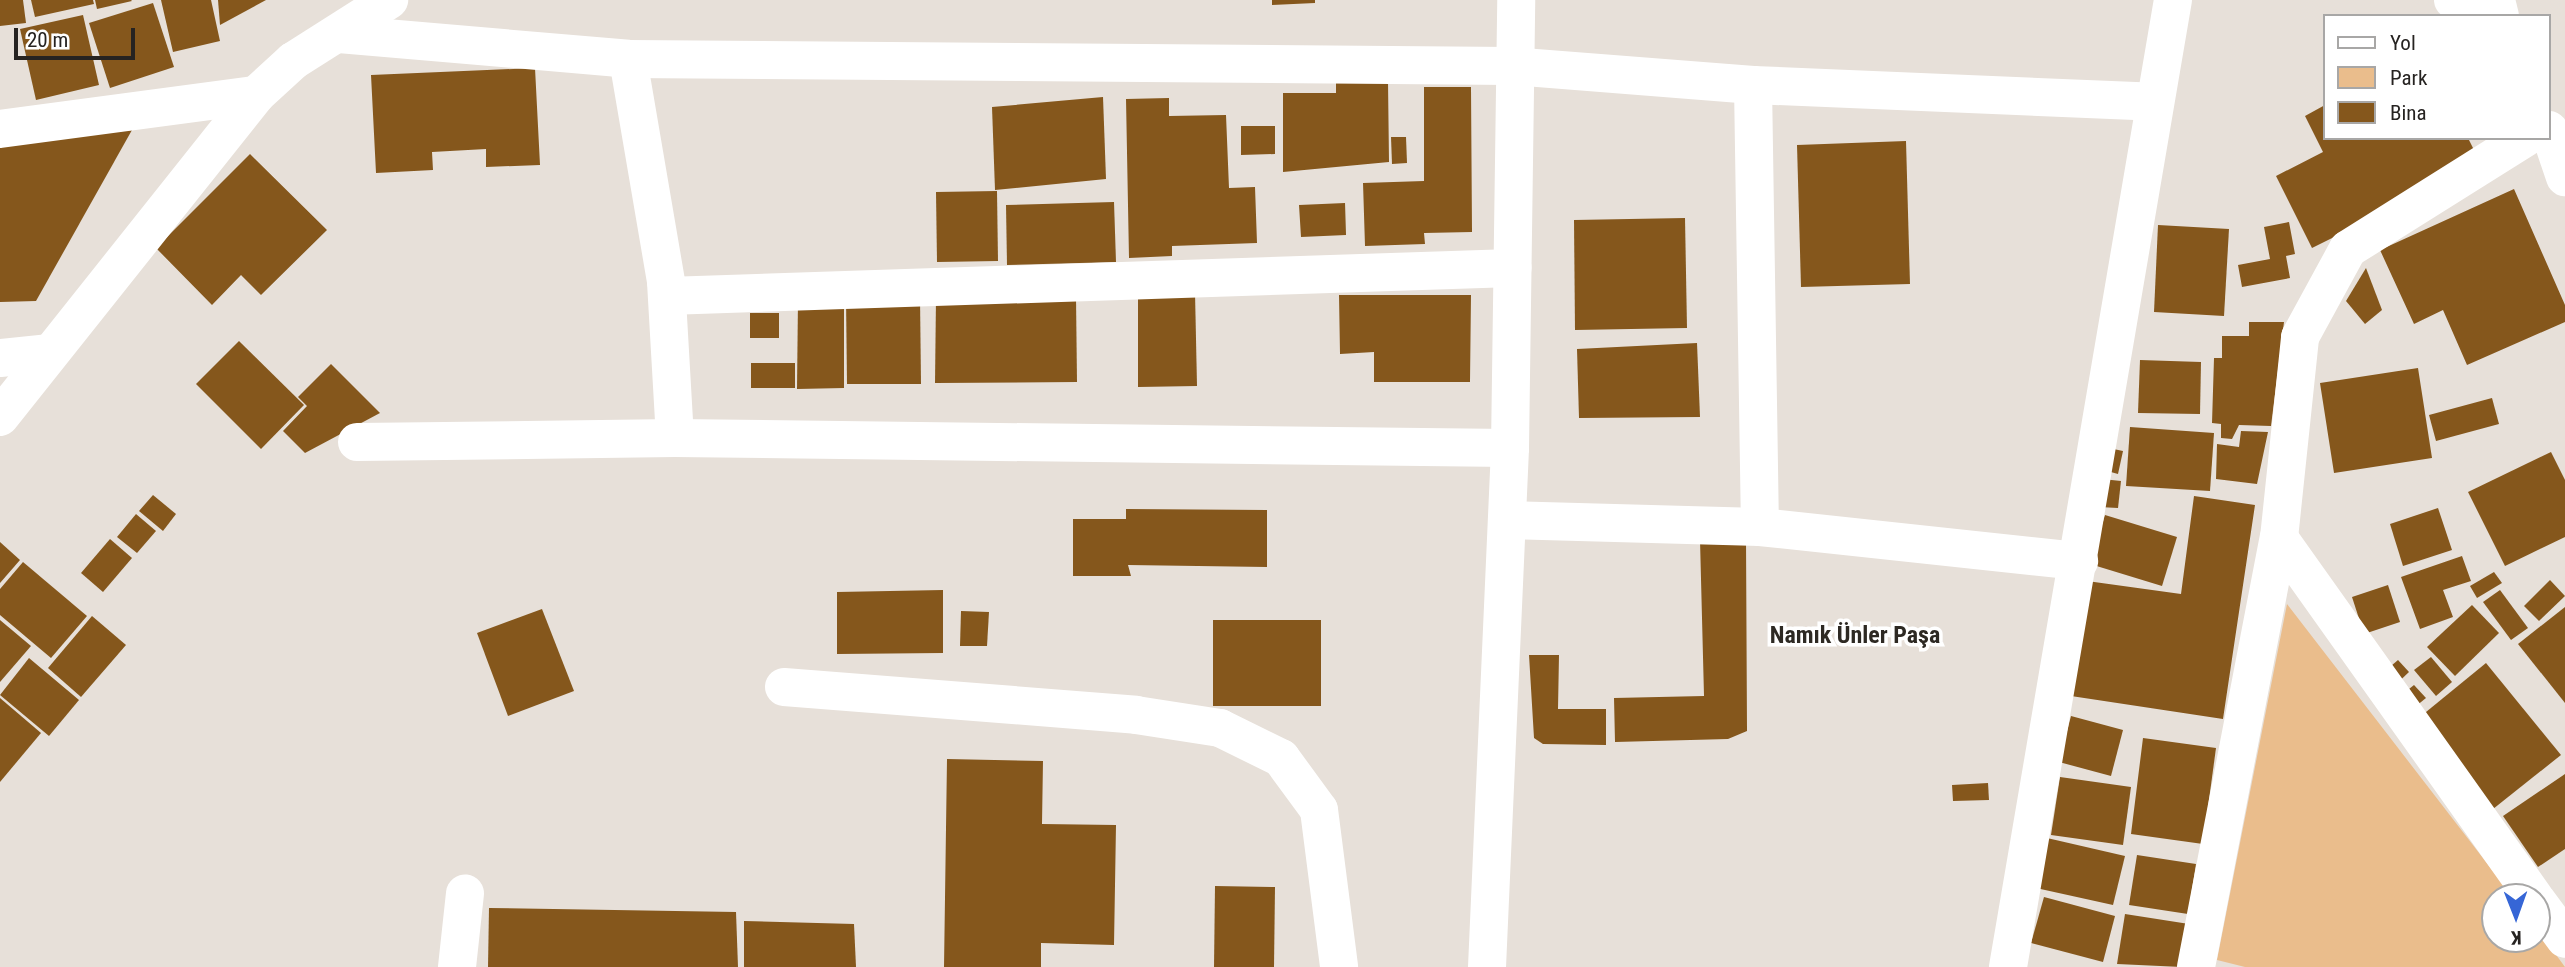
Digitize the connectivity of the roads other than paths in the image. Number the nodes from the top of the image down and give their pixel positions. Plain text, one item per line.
1 (389, 0) edge
2 (1516, 0) edge
3 (2172, 0) edge
4 (2453, 0) edge
5 (2470, 14) edge
6 (339, 34) junction
7 (628, 59) junction
8 (1512, 66) junction
9 (1753, 85) junction
10 (256, 95) junction
11 (2154, 102) junction
12 (0, 129) edge
13 (2551, 136) edge
14 (2522, 140) edge
15 (2565, 177) edge
16 (1513, 268) junction
17 (667, 296) junction
18 (48, 353) junction
19 (0, 358) edge
20 (0, 417) edge
21 (675, 438) junction
22 (357, 442) dead end
23 (1510, 447) junction
24 (1507, 520) junction
25 (1760, 527) junction
26 (2279, 538) junction
27 (2078, 561) junction
28 (784, 687) dead end
29 (2525, 883) edge
30 (465, 893) dead end
31 (2551, 920) edge
32 (2565, 939) edge
33 (457, 967) edge
34 (1339, 967) edge
35 (1487, 967) edge
36 (2008, 967) edge
37 (2196, 967) edge

1 - 6 street
2 - 8 street
3 - 11 street
4 - 5 street
6 - 7 street
6 - 10 street
7 - 8 street
7 - 17 street
8 - 9 street
8 - 16 street
9 - 11 street
9 - 25 street
10 - 12 street
10 - 18 street
11 - 27 street
13 - 15 street
14 - 26 street
16 - 17 street
16 - 23 street
17 - 21 street
18 - 19 street
18 - 20 street
21 - 22 street
21 - 23 street
23 - 24 street
24 - 25 street
24 - 35 street
25 - 27 street
26 - 29 street
26 - 37 street
27 - 36 street
28 - 34 street
30 - 33 street
31 - 32 street

